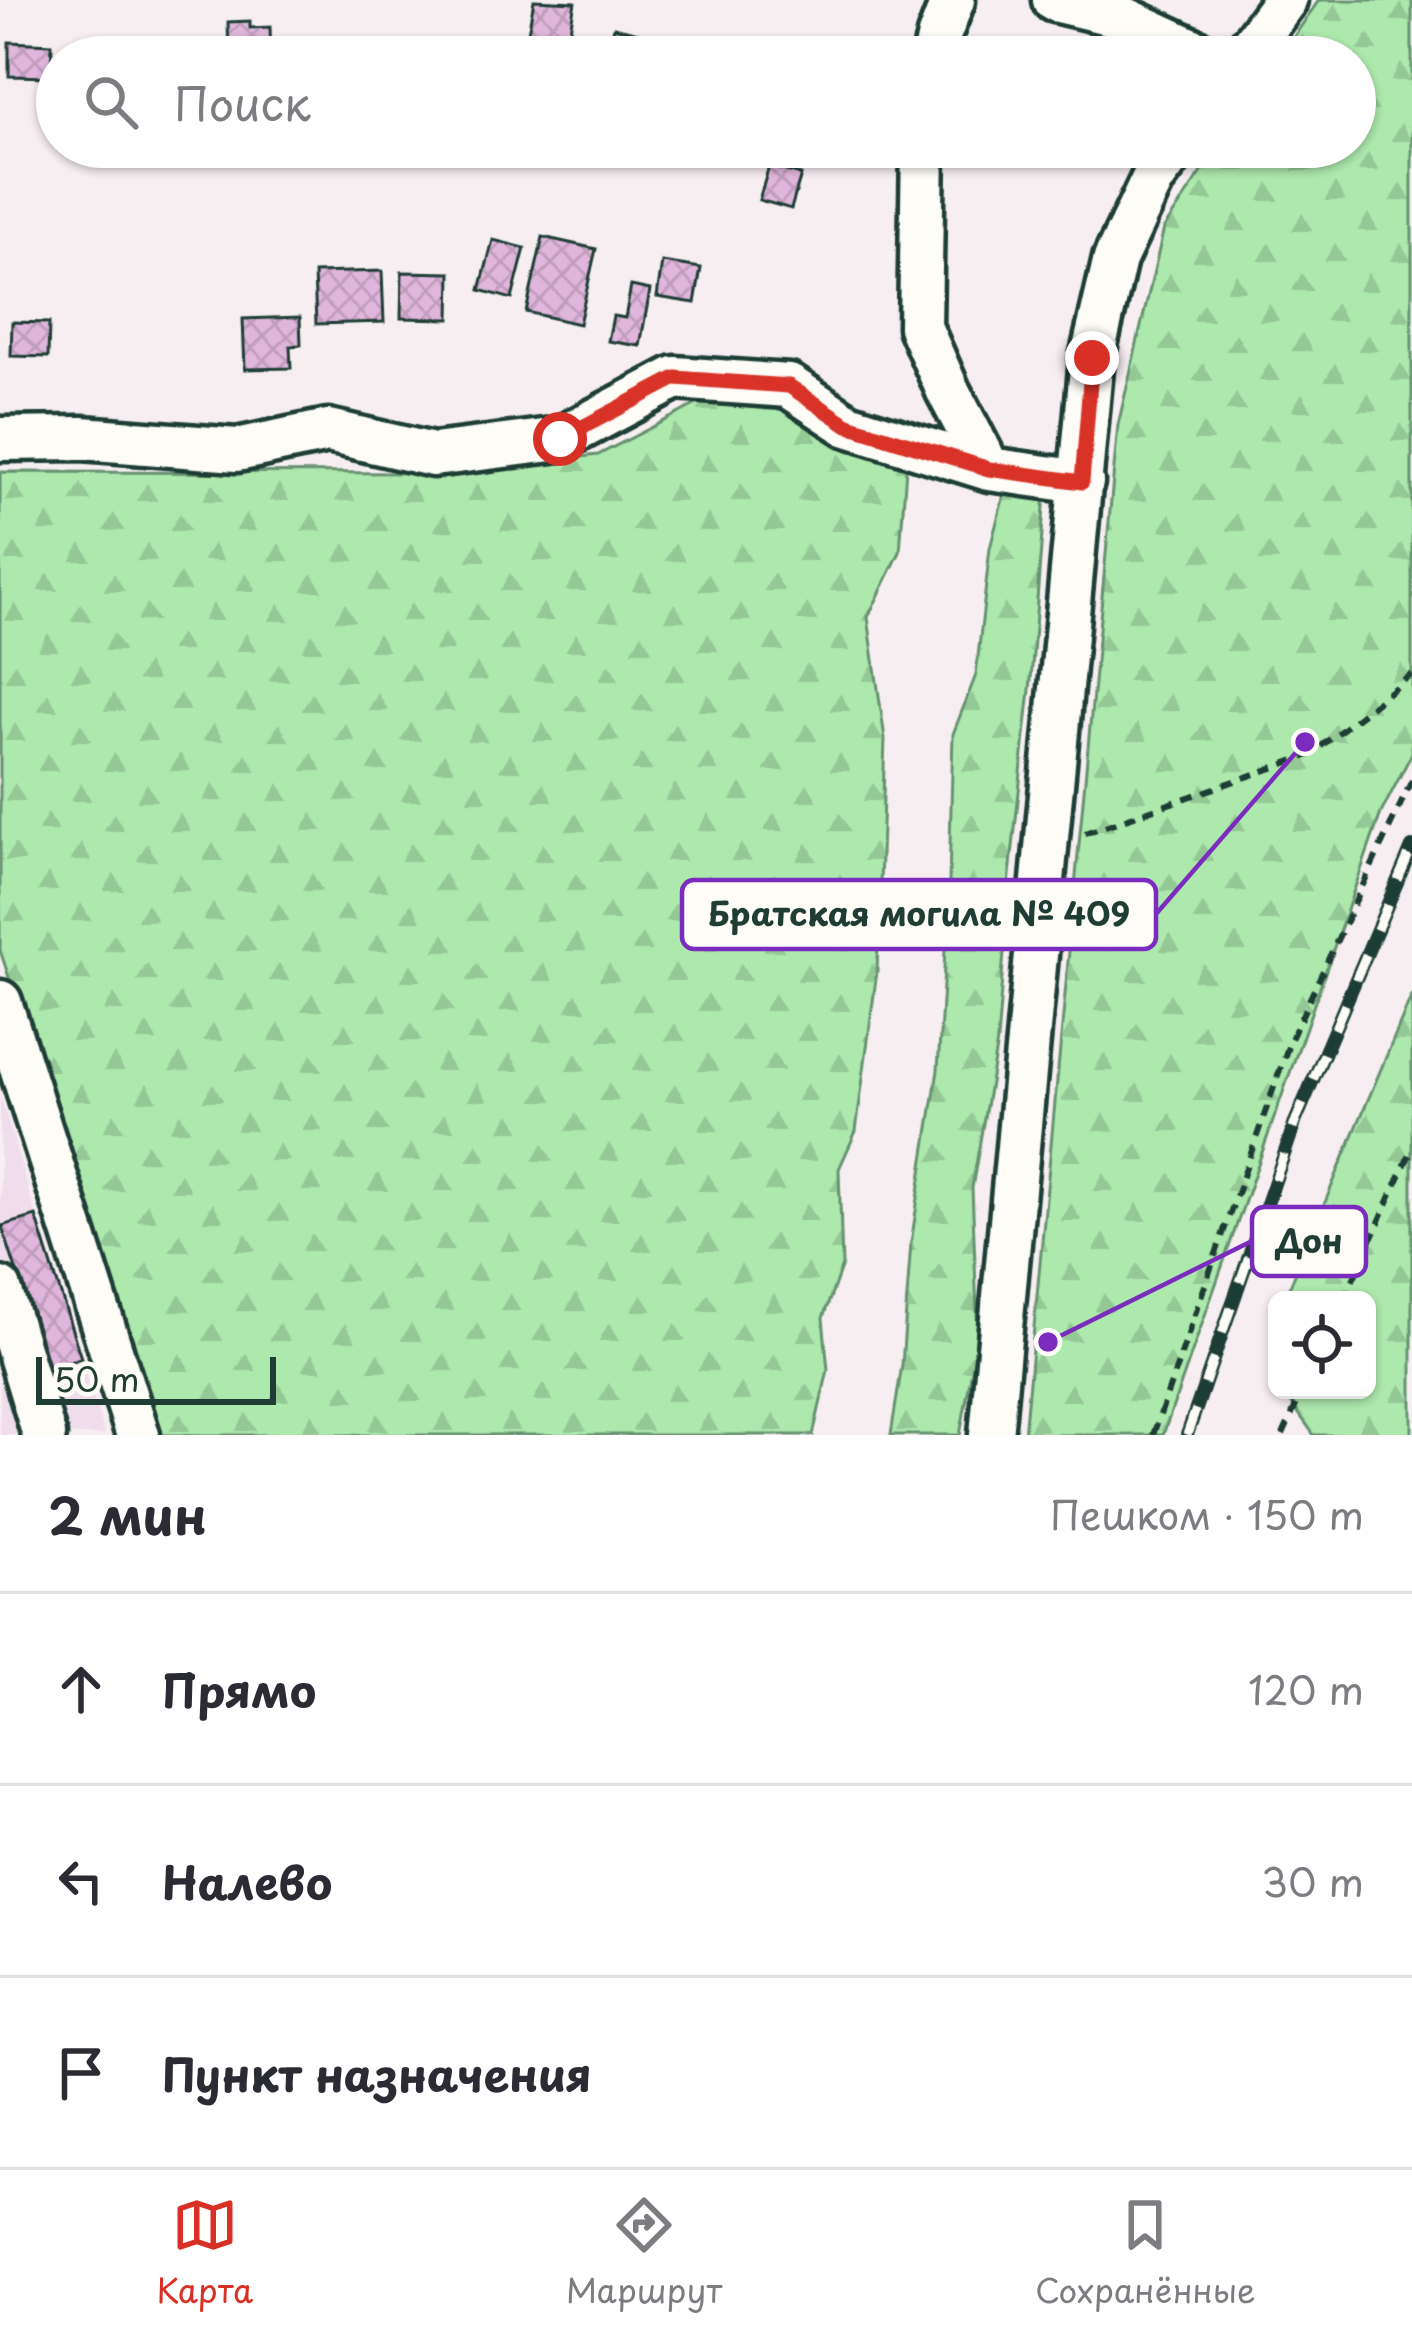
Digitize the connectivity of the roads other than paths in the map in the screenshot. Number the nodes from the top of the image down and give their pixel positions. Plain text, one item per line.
1 (953, 0) edge
2 (1054, 0) edge
3 (1285, 0) edge
4 (939, 36) edge
5 (1162, 36) edge
6 (1258, 36) edge
7 (922, 168) edge
8 (1161, 168) edge
9 (0, 439) edge
10 (989, 469) junction
11 (1082, 482) junction
12 (0, 1002) edge
13 (0, 1289) edge
14 (44, 1435) edge
15 (138, 1435) edge
16 (991, 1435) edge

1 - 4 street
2 - 5 street
3 - 6 street
7 - 10 street
8 - 11 street
9 - 10 street
10 - 11 street
11 - 16 street
12 - 15 street
13 - 14 street

